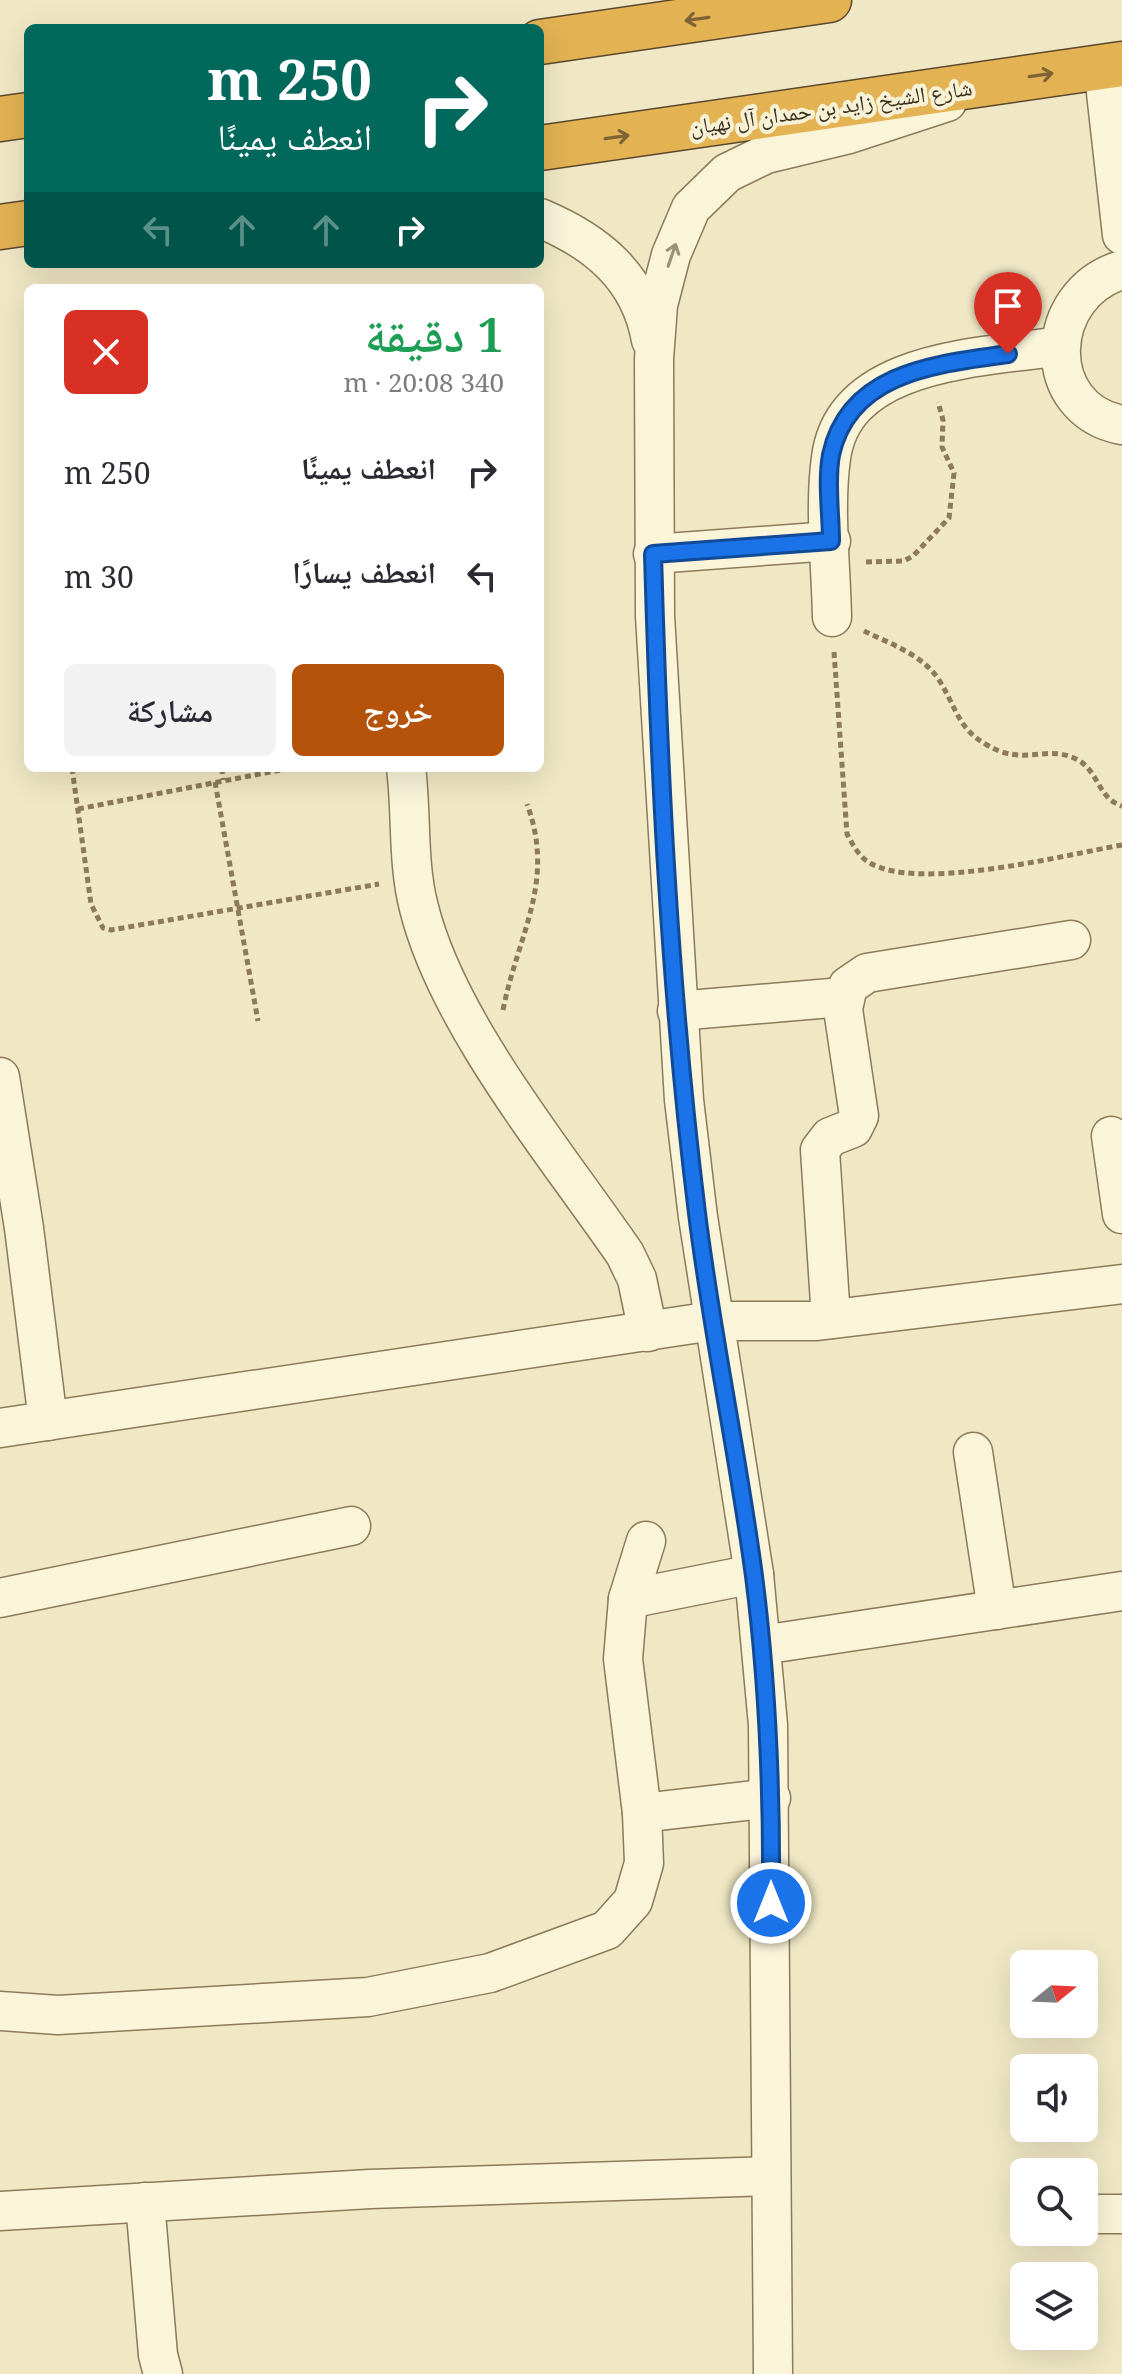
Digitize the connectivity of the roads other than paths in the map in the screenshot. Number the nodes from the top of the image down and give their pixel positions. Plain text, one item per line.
1 (829, 0) edge
2 (544, 41) edge
3 (1113, 65) edge
4 (977, 85) junction
5 (24, 116) edge
6 (0, 119) edge
7 (544, 147) edge
8 (544, 220) edge
9 (24, 224) edge
10 (0, 227) edge
11 (1122, 235) edge
12 (1122, 270) edge
13 (1060, 346) junction
14 (654, 359) junction
15 (1122, 425) edge
16 (653, 554) junction
17 (831, 556) junction
18 (832, 617) road end
19 (406, 772) edge
20 (1071, 940) dead end
21 (843, 997) junction
22 (677, 1011) junction
23 (0, 1077) edge
24 (5, 1133) edge
25 (1111, 1136) dead end
26 (1122, 1214) edge
27 (1122, 1284) edge
28 (831, 1319) junction
29 (713, 1321) junction
30 (648, 1332) junction
31 (48, 1421) junction
32 (0, 1428) edge
33 (973, 1452) dead end
34 (351, 1526) dead end
35 (646, 1541) dead end
36 (754, 1574) junction
37 (1122, 1591) edge
38 (0, 1598) edge
39 (628, 1599) junction
40 (997, 1610) junction
41 (762, 1645) junction
42 (771, 1798) junction
43 (642, 1813) junction
44 (0, 2011) edge
45 (771, 2176) junction
46 (145, 2202) junction
47 (0, 2211) edge
48 (1098, 2214) edge
49 (1122, 2214) edge
50 (163, 2374) edge
51 (773, 2374) edge

1 -> 2 highway
4 -> 3 highway, شارع الشيخ زايد بن حمدان آل نهيان
3 - 11 street
7 -> 4 highway, شارع الشيخ زايد بن حمدان آل نهيان
14 -> 4 street
5 - 6 highway
8 - 14 street
9 - 10 highway
12 - 13 street
13 - 15 street
13 - 17 street
14 - 16 street
16 - 17 street
16 - 22 street
17 - 18 street
19 - 30 street
20 - 21 street
21 - 22 street
21 - 28 street
22 - 29 street
23 - 24 street
24 - 31 street
25 - 26 street
27 - 28 street
28 - 29 street
29 - 30 street
29 - 36 street
30 - 31 street
31 - 32 street
33 - 40 street
34 - 38 street
35 - 39 street
36 - 39 street
36 - 41 street
37 - 40 street
39 - 43 street
40 - 41 street
41 - 42 street
42 - 43 street
42 - 45 street
43 - 44 street
45 - 46 street
45 - 51 street
46 - 47 street
46 - 50 street
48 - 49 street

